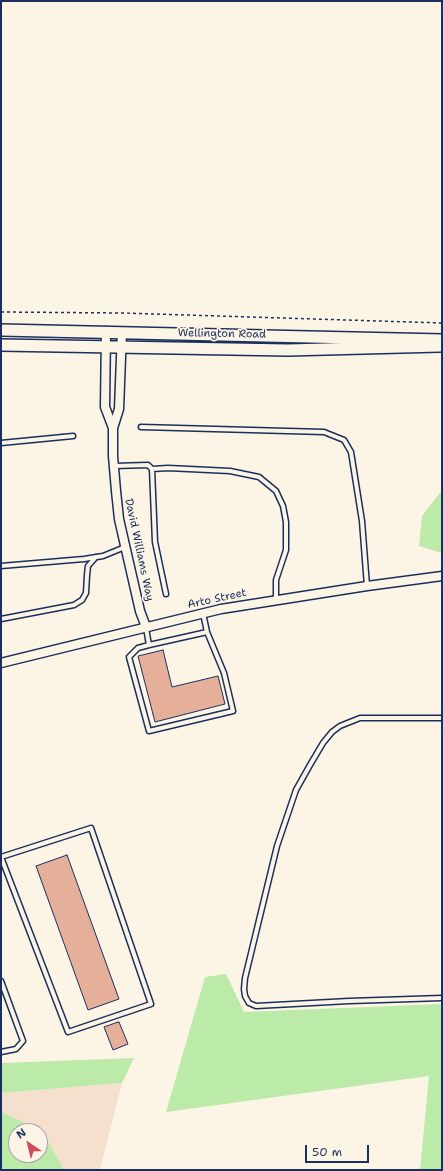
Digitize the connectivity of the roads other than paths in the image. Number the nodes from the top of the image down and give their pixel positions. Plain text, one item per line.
1 (1, 330) edge
2 (106, 331) junction
3 (122, 332) junction
4 (442, 340) edge
5 (1, 345) edge
6 (442, 346) edge
7 (106, 347) junction
8 (121, 347) junction
9 (141, 427) dead end
10 (113, 428) junction
11 (73, 436) dead end
12 (1, 442) edge
13 (114, 466) junction
14 (152, 469) junction
15 (126, 547) junction
16 (96, 557) junction
17 (1, 566) edge
18 (442, 576) edge
19 (367, 586) junction
20 (166, 594) dead end
21 (276, 599) junction
22 (203, 613) junction
23 (1, 619) edge
24 (146, 627) junction
25 (207, 632) junction
26 (150, 645) junction
27 (1, 663) edge
28 (442, 718) edge
29 (1, 857) edge
30 (1, 982) edge
31 (442, 998) edge
32 (1, 1052) edge

1 - 2 main road, Wellington Road
2 - 3 main road, Wellington Road
2 - 7 street, David Williams Way
3 - 4 main road, Wellington Road
3 - 8 street, David Williams Way
5 - 7 main road, Wellington Road
6 - 8 main road, Wellington Road
7 - 8 main road, Wellington Road
7 - 10 street, David Williams Way
8 - 10 street, David Williams Way
9 - 19 lane
10 - 13 street, David Williams Way
11 - 12 lane
13 - 14 lane
13 - 15 street, David Williams Way
14 - 20 lane
14 - 21 lane
15 - 16 lane
15 - 24 street, David Williams Way
16 - 17 lane
16 - 23 lane
18 - 19 street, Arto Street
19 - 21 street, Arto Street
21 - 22 street, Arto Street
22 - 24 street, Arto Street
22 - 25 lane
24 - 26 lane
24 - 27 street, Arto Street
25 - 26 lane
25 - 26 lane
28 - 31 lane
29 - 29 lane
30 - 32 lane

